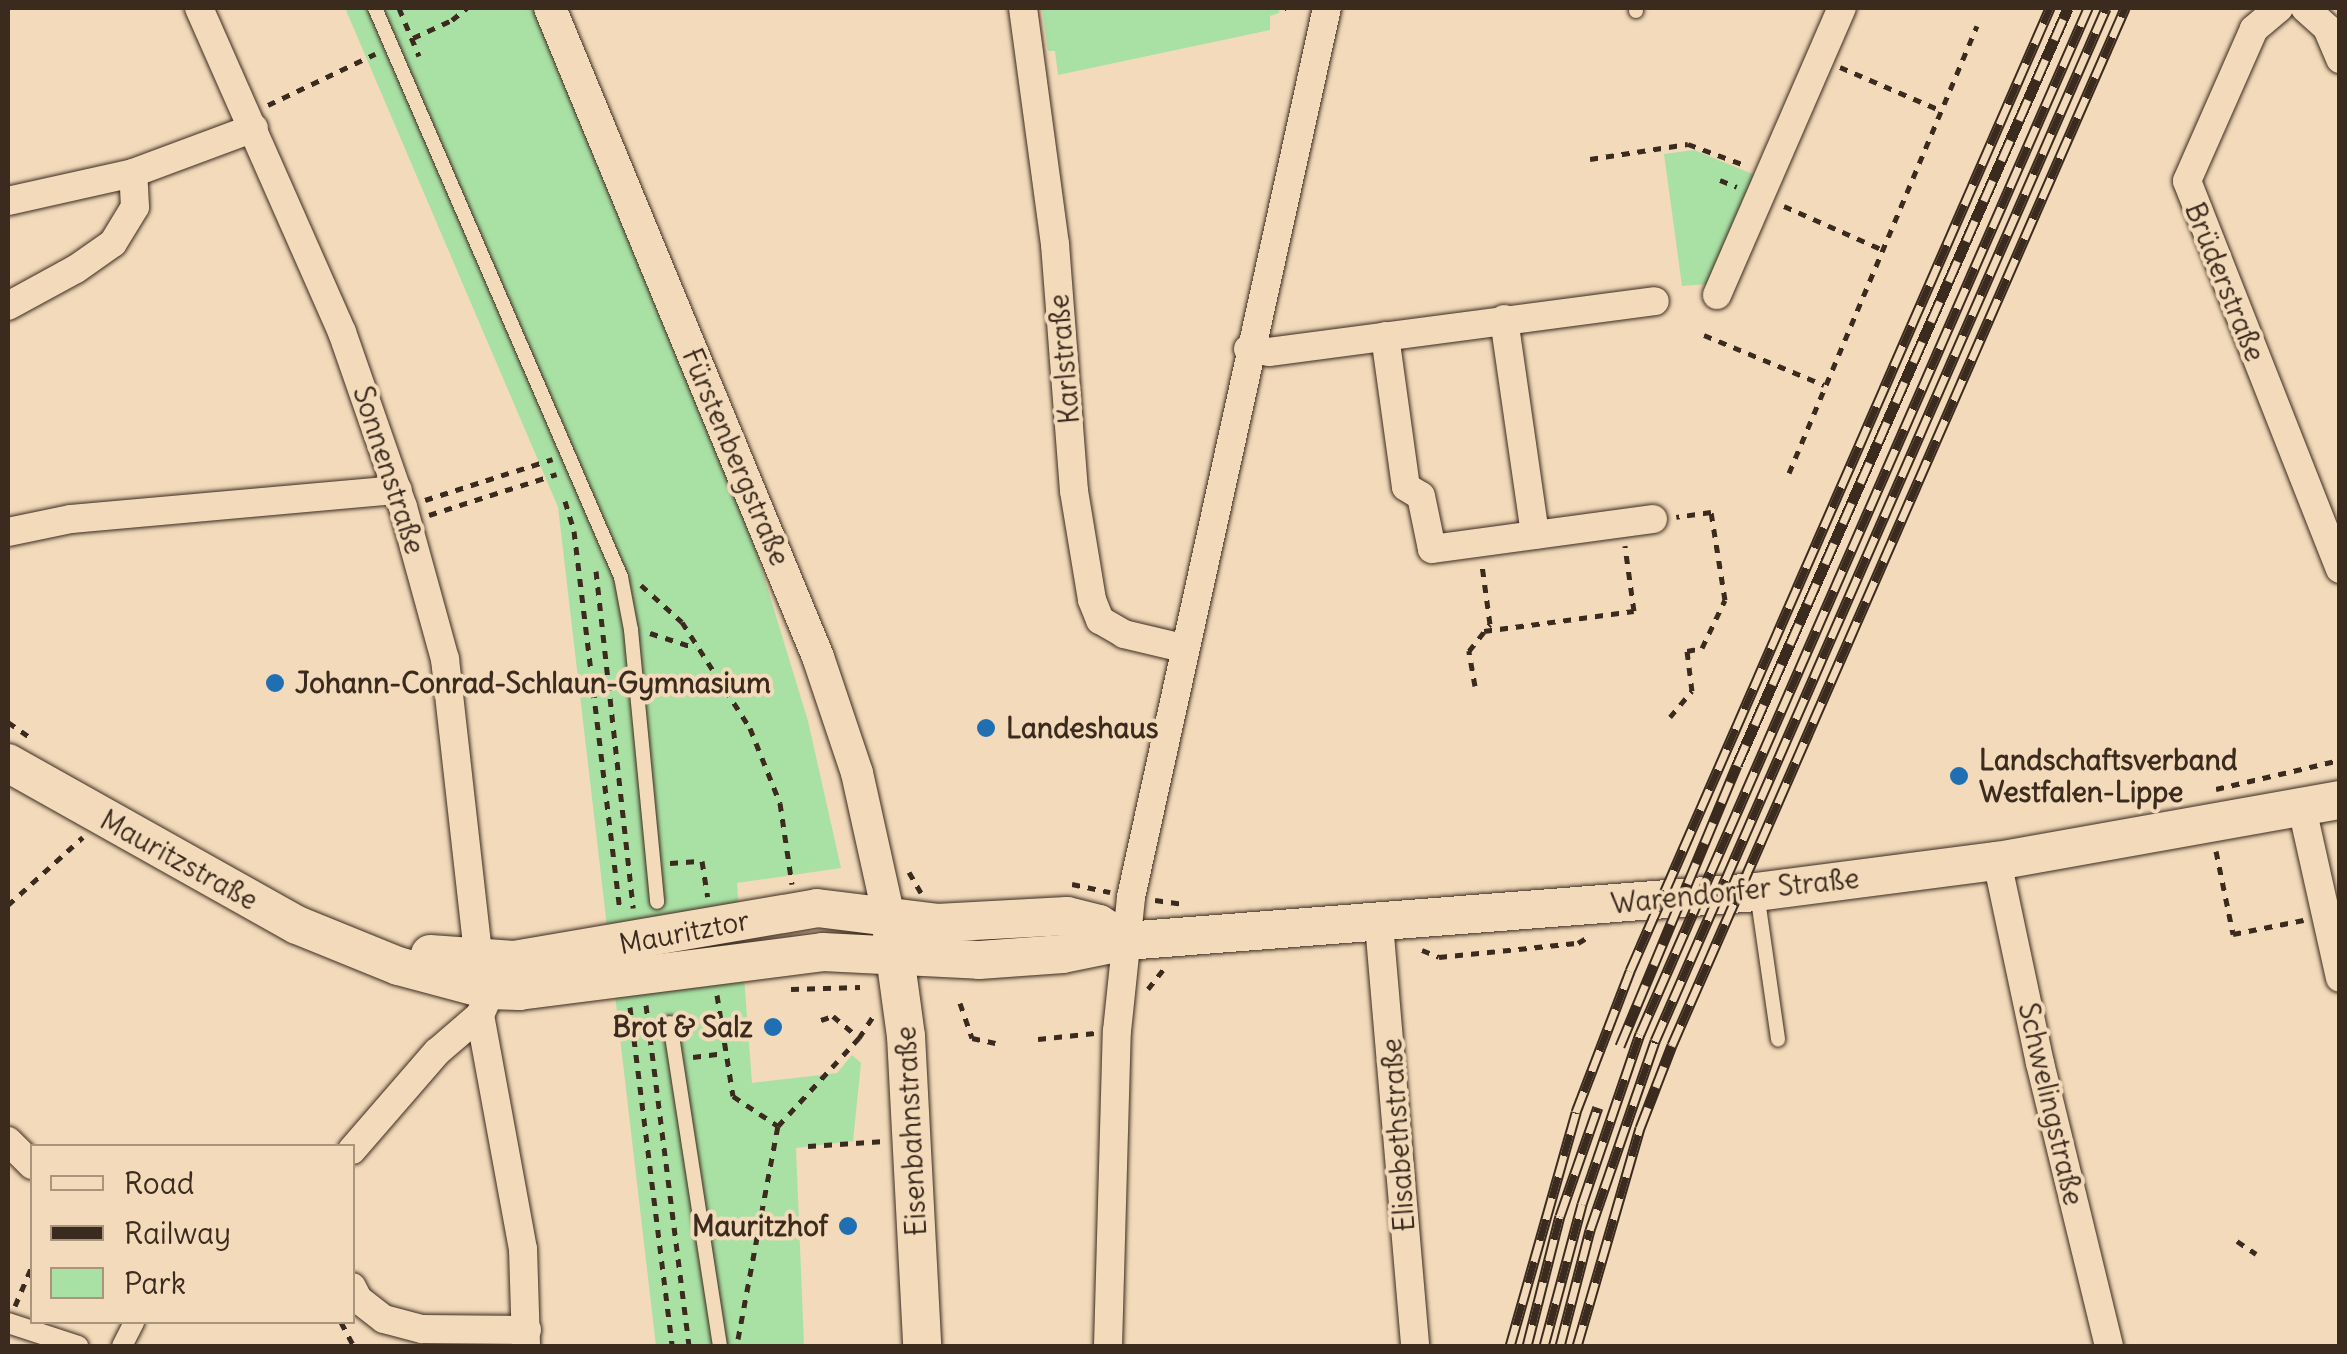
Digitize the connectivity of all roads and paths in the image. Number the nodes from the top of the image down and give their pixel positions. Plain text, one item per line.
1 (199, 8) edge
2 (374, 8) edge
3 (399, 8) edge
4 (466, 8) edge
5 (550, 8) edge
6 (1023, 8) edge
7 (1327, 8) edge
8 (1842, 8) edge
9 (2279, 8) edge
10 (2305, 8) edge
11 (1977, 26) dead end
12 (392, 47) junction
13 (1819, 58) junction
14 (2340, 59) edge
15 (1941, 111) junction
16 (254, 128) junction
17 (1590, 159) dead end
18 (133, 173) junction
19 (1720, 180) dead end
20 (1755, 186) junction
21 (8, 201) edge
22 (1882, 248) junction
23 (1718, 295) dead end
24 (1656, 301) dead end
25 (8, 306) edge
26 (1504, 319) junction
27 (1704, 334) dead end
28 (1385, 336) junction
29 (1248, 350) junction
30 (1824, 386) junction
31 (550, 460) junction
32 (570, 462) junction
33 (1789, 473) dead end
34 (555, 474) junction
35 (403, 506) junction
36 (1653, 520) joint
37 (1622, 524) junction
38 (8, 532) edge
39 (1535, 535) junction
40 (1479, 542) junction
41 (595, 562) dead end
42 (2340, 569) edge
43 (638, 583) dead end
44 (631, 630) junction
45 (1484, 631) junction
46 (1184, 648) junction
47 (699, 649) junction
48 (1474, 686) dead end
49 (1670, 717) dead end
50 (2340, 760) edge
51 (8, 764) edge
52 (2209, 794) dead end
53 (2340, 800) edge
54 (2302, 808) junction
55 (86, 835) dead end
56 (2216, 852) dead end
57 (1997, 861) junction
58 (674, 863) dead end
59 (1075, 884) dead end
60 (792, 887) dead end
61 (706, 890) dead end
62 (1757, 892) junction
63 (1130, 897) junction
64 (1162, 901) dead end
65 (656, 902) dead end
66 (8, 905) edge
67 (1197, 906) dead end
68 (2326, 916) junction
69 (889, 917) junction
70 (634, 921) dead end
71 (622, 924) dead end
72 (1379, 924) junction
73 (1126, 941) junction
74 (896, 958) junction
75 (2340, 978) edge
76 (482, 988) junction
77 (717, 995) dead end
78 (960, 1003) dead end
79 (646, 1005) dead end
80 (630, 1007) dead end
81 (822, 1020) dead end
82 (868, 1021) dead end
83 (670, 1023) dead end
84 (1117, 1031) junction
85 (859, 1038) junction
86 (1778, 1038) dead end
87 (1038, 1039) dead end
88 (995, 1043) dead end
89 (725, 1053) junction
90 (701, 1056) dead end
91 (778, 1126) junction
92 (912, 1140) junction
93 (8, 1142) edge
94 (808, 1146) dead end
95 (355, 1147) edge
96 (30, 1164) edge
97 (2237, 1242) dead end
98 (2256, 1254) dead end
99 (30, 1271) edge
100 (355, 1292) edge
101 (8, 1324) edge
102 (342, 1324) edge
103 (527, 1339) edge
104 (78, 1346) edge
105 (354, 1346) edge
106 (672, 1346) edge
107 (690, 1346) edge
108 (720, 1346) edge
109 (736, 1346) edge
110 (922, 1346) edge
111 (1108, 1346) edge
112 (1414, 1346) edge
113 (2109, 1346) edge

1 - 16 street, Sonnenstraße
2 - 12 lane
3 - 4 path
5 - 69 street, Fürstenbergstraße
6 - 46 street, Karlstraße
7 - 29 street
8 - 13 street
9 - 42 street, Brüderstraße
10 - 14 street
11 - 15 path
12 - 16 path
12 - 32 lane
13 - 15 path
13 - 20 street
15 - 22 path
16 - 18 street
16 - 35 street, Sonnenstraße
17 - 20 path
18 - 21 street
18 - 25 street
19 - 20 path
20 - 22 path
20 - 23 street
22 - 30 path
24 - 26 street
26 - 28 street
26 - 39 street
27 - 30 path
28 - 29 street
28 - 40 street
29 - 46 street
30 - 33 path
31 - 32 path
31 - 34 path
31 - 35 path
32 - 34 path
32 - 44 lane
34 - 35 path
34 - 71 path
35 - 38 street
35 - 76 street, Sonnenstraße
36 - 37 street
36 - 49 path
37 - 39 street
37 - 45 path
39 - 40 street
40 - 45 path
41 - 70 path
43 - 47 path
44 - 47 path
44 - 65 lane
45 - 48 path
46 - 63 street
47 - 60 path
50 - 52 path
51 - 76 main road, Mauritzstraße
53 - 54 main road, Warendorfer Straße
54 - 57 main road, Warendorfer Straße
54 - 68 street
55 - 66 path
56 - 68 path
57 - 62 main road, Warendorfer Straße
57 - 113 street, Schwelingstraße
58 - 61 path
59 - 63 path
62 - 72 main road, Warendorfer Straße
62 - 86 lane
63 - 73 street
64 - 67 path
68 - 75 street
69 - 73 main road, Mauritztor
69 - 74 main road, Eisenbahnstraße
69 - 76 main road, Mauritztor
72 - 73 main road, Warendorfer Straße
72 - 112 street, Elisabethstraße
73 - 74 main road, Mauritztor
73 - 84 street
74 - 76 main road, Mauritztor
74 - 92 main road, Eisenbahnstraße
76 - 95 street
76 - 103 street, Sonnenstraße
77 - 89 path
78 - 88 path
79 - 107 path
80 - 106 path
81 - 85 path
82 - 85 path
83 - 108 lane
84 - 87 path
84 - 111 street
85 - 91 path
89 - 90 path
89 - 91 path
91 - 109 path
92 - 94 path
92 - 110 main road, Eisenbahnstraße
93 - 96 street
97 - 98 path
99 - 101 path
100 - 103 street
101 - 104 street
102 - 105 path

